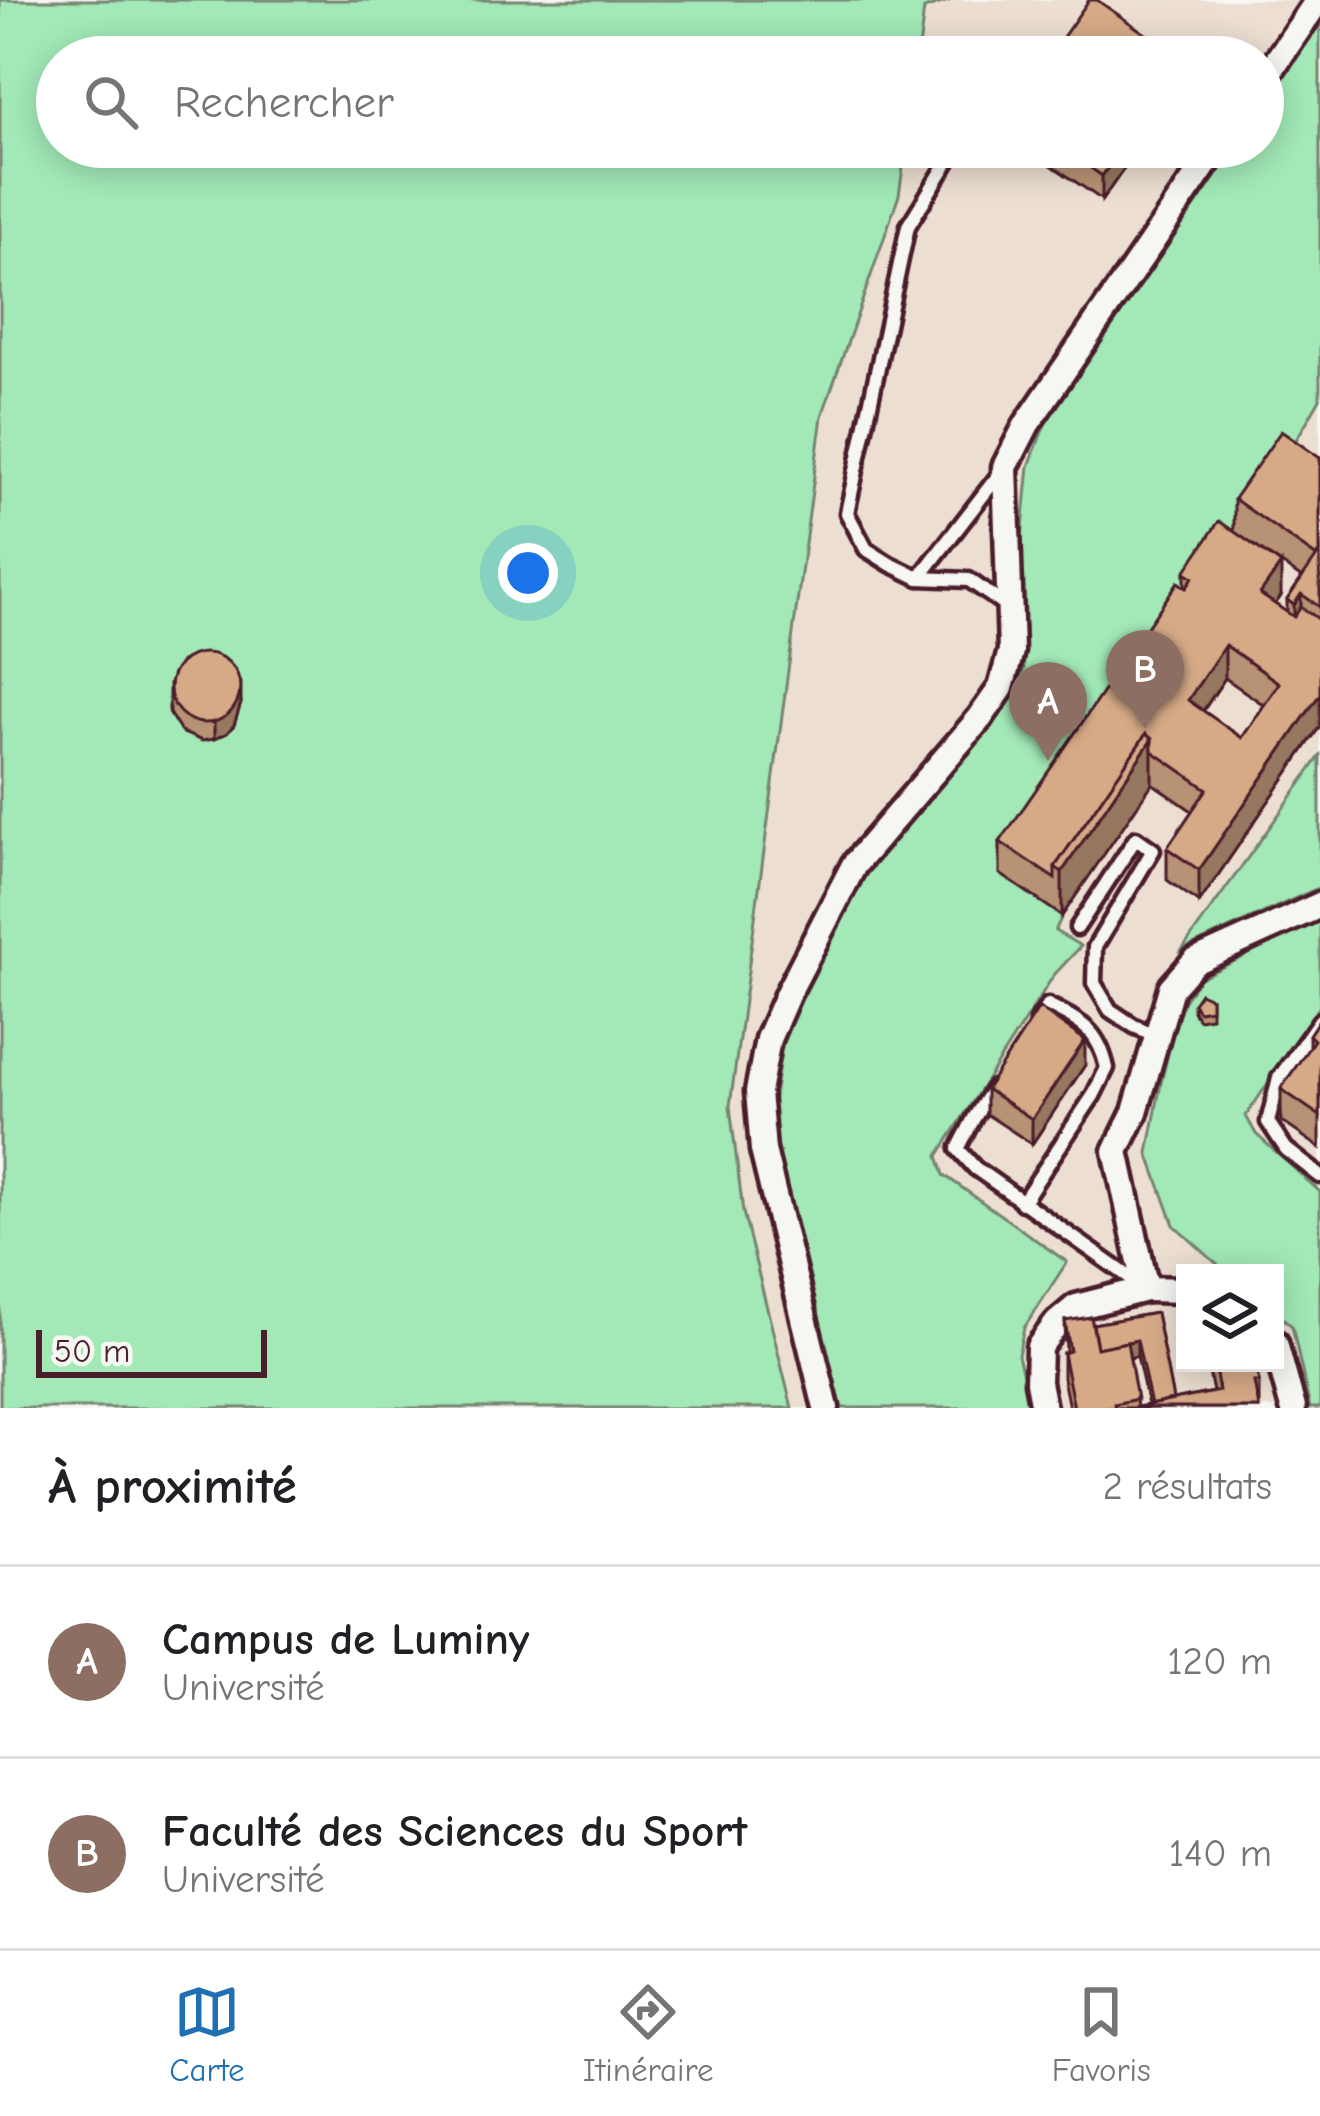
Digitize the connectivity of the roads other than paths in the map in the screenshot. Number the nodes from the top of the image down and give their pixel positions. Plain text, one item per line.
1 (1318, 0) edge
2 (1284, 50) edge
3 (943, 168) edge
4 (1203, 168) edge
5 (1005, 466) junction
6 (920, 578) junction
7 (1010, 608) junction
8 (1320, 904) edge
9 (1077, 928) dead end
10 (1320, 1020) edge
11 (1158, 1037) junction
12 (1023, 1042) edge
13 (998, 1080) edge
14 (1320, 1176) edge
15 (1022, 1203) dead end
16 (1146, 1289) junction
17 (1176, 1290) edge
18 (1283, 1372) edge
19 (826, 1408) edge
20 (1043, 1408) edge
21 (1293, 1408) edge

1 - 2 street
3 - 6 lane
4 - 5 street
5 - 6 lane
5 - 7 street
6 - 7 lane
7 - 19 street
8 - 11 street
9 - 11 lane
10 - 14 lane
11 - 16 street
12 - 15 lane
13 - 16 lane
16 - 17 street
16 - 20 street
18 - 21 street

